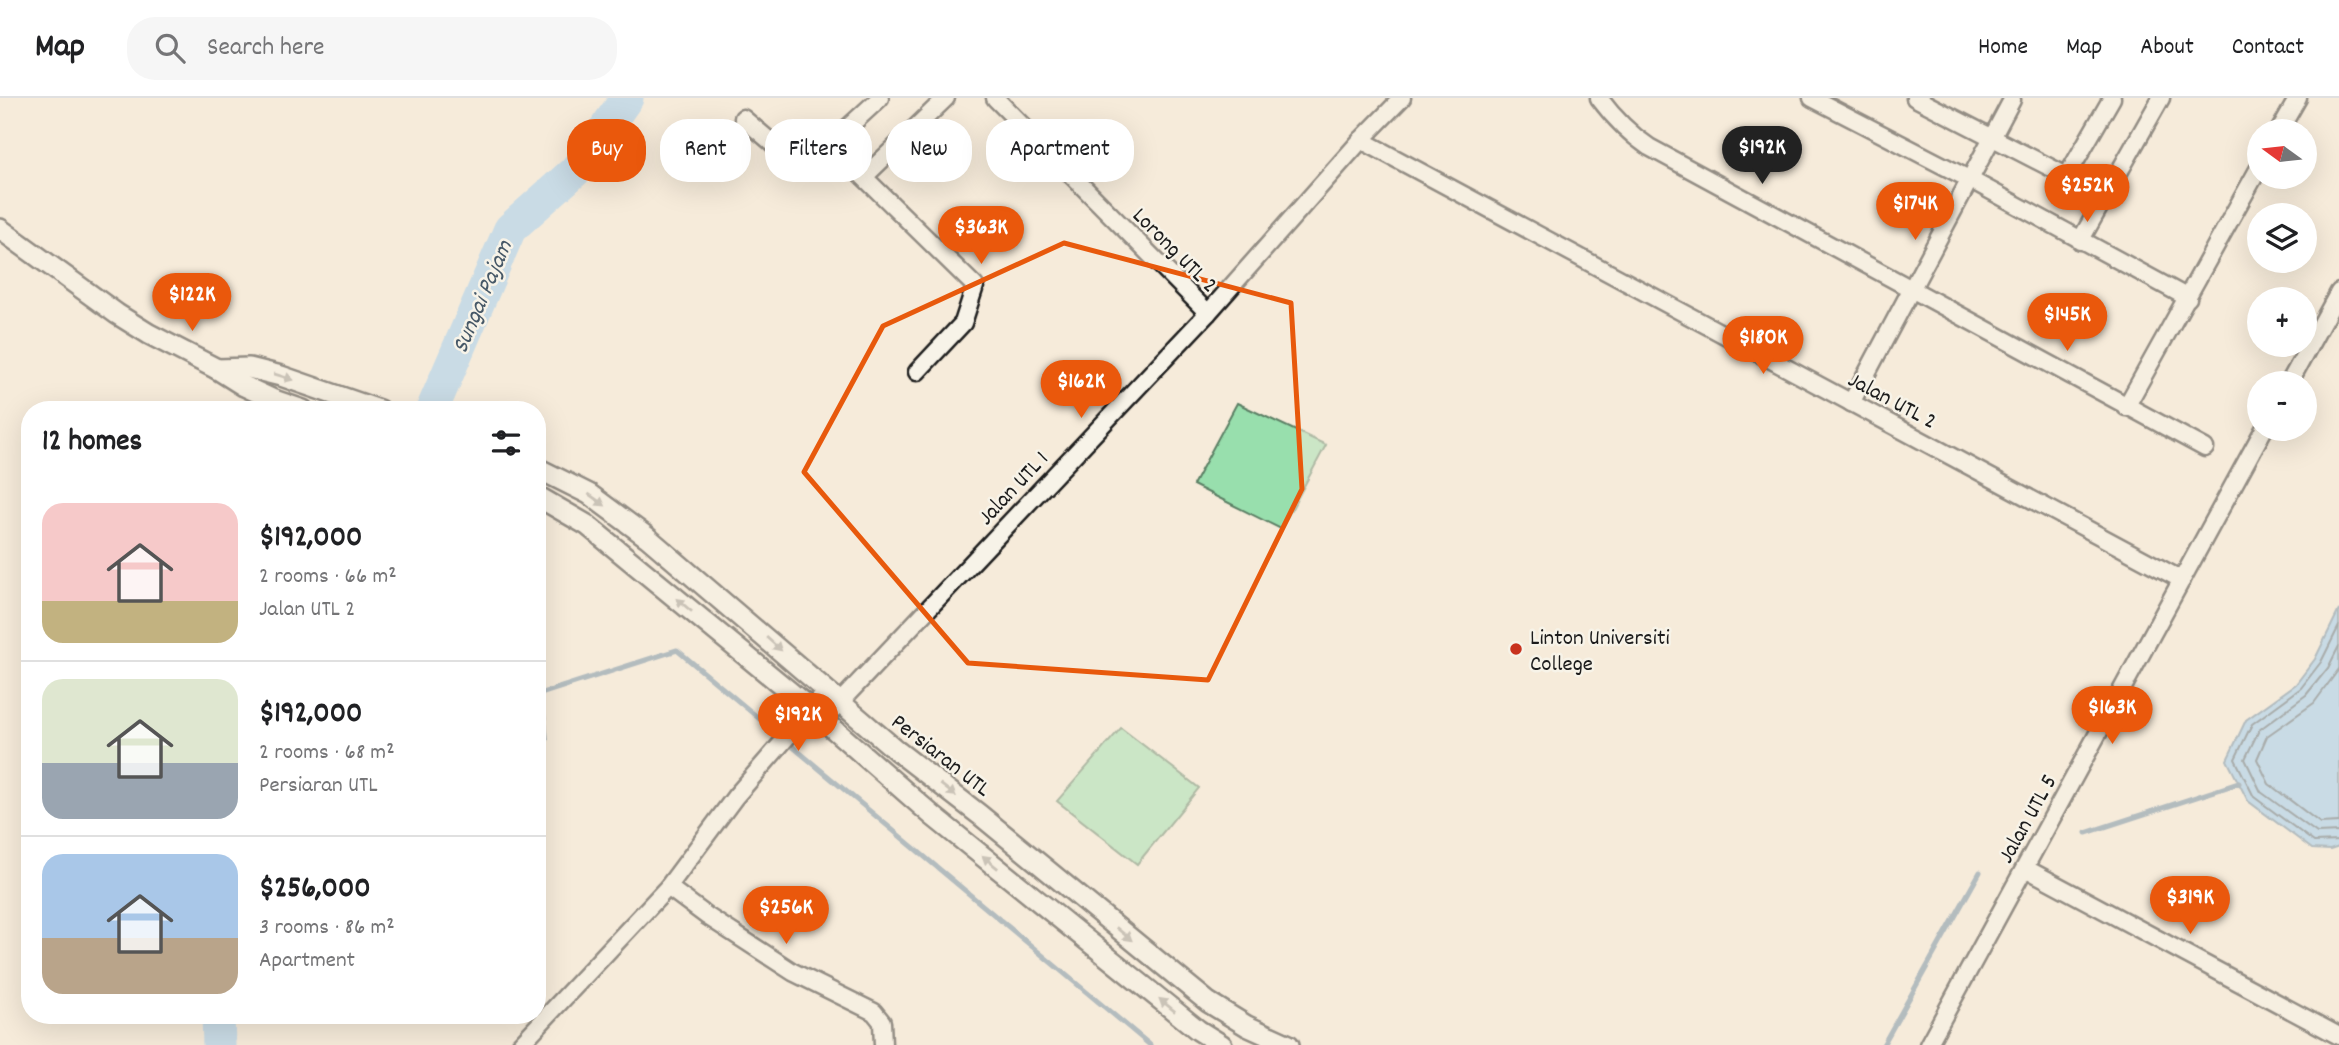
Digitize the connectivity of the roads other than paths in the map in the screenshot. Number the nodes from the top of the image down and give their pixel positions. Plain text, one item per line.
1 (880, 98) edge
2 (946, 98) edge
3 (995, 98) edge
4 (1402, 98) edge
5 (1600, 98) edge
6 (1812, 98) edge
7 (1915, 98) edge
8 (2112, 98) edge
9 (2161, 98) edge
10 (2298, 98) edge
11 (2012, 100) dead end
12 (743, 118) dead end
13 (857, 119) edge
14 (2286, 119) edge
15 (1992, 136) junction
16 (765, 137) edge
17 (1361, 140) junction
18 (872, 169) edge
19 (2067, 176) junction
20 (1969, 179) junction
21 (869, 182) edge
22 (2248, 189) edge
23 (2104, 198) junction
24 (0, 229) edge
25 (2080, 241) junction
26 (1911, 288) junction
27 (2339, 292) edge
28 (2188, 298) junction
29 (1208, 313) junction
30 (216, 369) junction
31 (2296, 371) edge
32 (916, 372) dead end
33 (277, 401) edge
34 (354, 401) edge
35 (1851, 402) junction
36 (2126, 407) junction
37 (2257, 441) edge
38 (2206, 448) dead end
39 (546, 472) edge
40 (546, 501) edge
41 (2182, 580) junction
42 (834, 697) junction
43 (817, 715) junction
44 (2025, 868) junction
45 (668, 887) junction
46 (546, 1017) edge
47 (540, 1024) edge
48 (2339, 1036) edge
49 (520, 1045) edge
50 (883, 1045) edge
51 (1222, 1045) edge
52 (1289, 1045) edge
53 (1928, 1045) edge

1 - 13 street
2 - 18 street
3 - 29 street, Lorong UTL 2
4 - 17 street, Jalan UTL 1
5 - 26 street
6 - 20 street
7 - 15 street
8 - 19 street
9 - 23 street
10 - 14 street
11 - 15 street
12 - 16 street
15 - 19 street
15 - 20 street
17 - 29 street, Jalan UTL 1
17 - 35 street, Jalan UTL 2
19 - 23 street
20 - 25 street
20 - 26 street
21 - 32 street
22 - 28 street
23 - 25 street
24 - 30 street
25 - 28 street
26 - 35 street
26 - 36 street
27 - 31 street
28 - 36 street
29 - 42 street, Jalan UTL 1
30 - 33 street
30 -> 34 street
35 - 41 street, Jalan UTL 2
36 - 38 street
37 - 41 street, Jalan UTL 5
39 -> 42 street, Persiaran UTL
43 -> 40 street
41 - 44 street, Jalan UTL 5
42 - 43 street, Jalan UTL 1
42 -> 52 street, Persiaran UTL
43 - 45 street, Jalan UTL 1
51 -> 43 street
44 - 48 street
44 - 53 street, Jalan UTL 5
45 - 46 street, Jalan UTL 1
45 - 50 street
47 - 49 street, Jalan UTL 1

